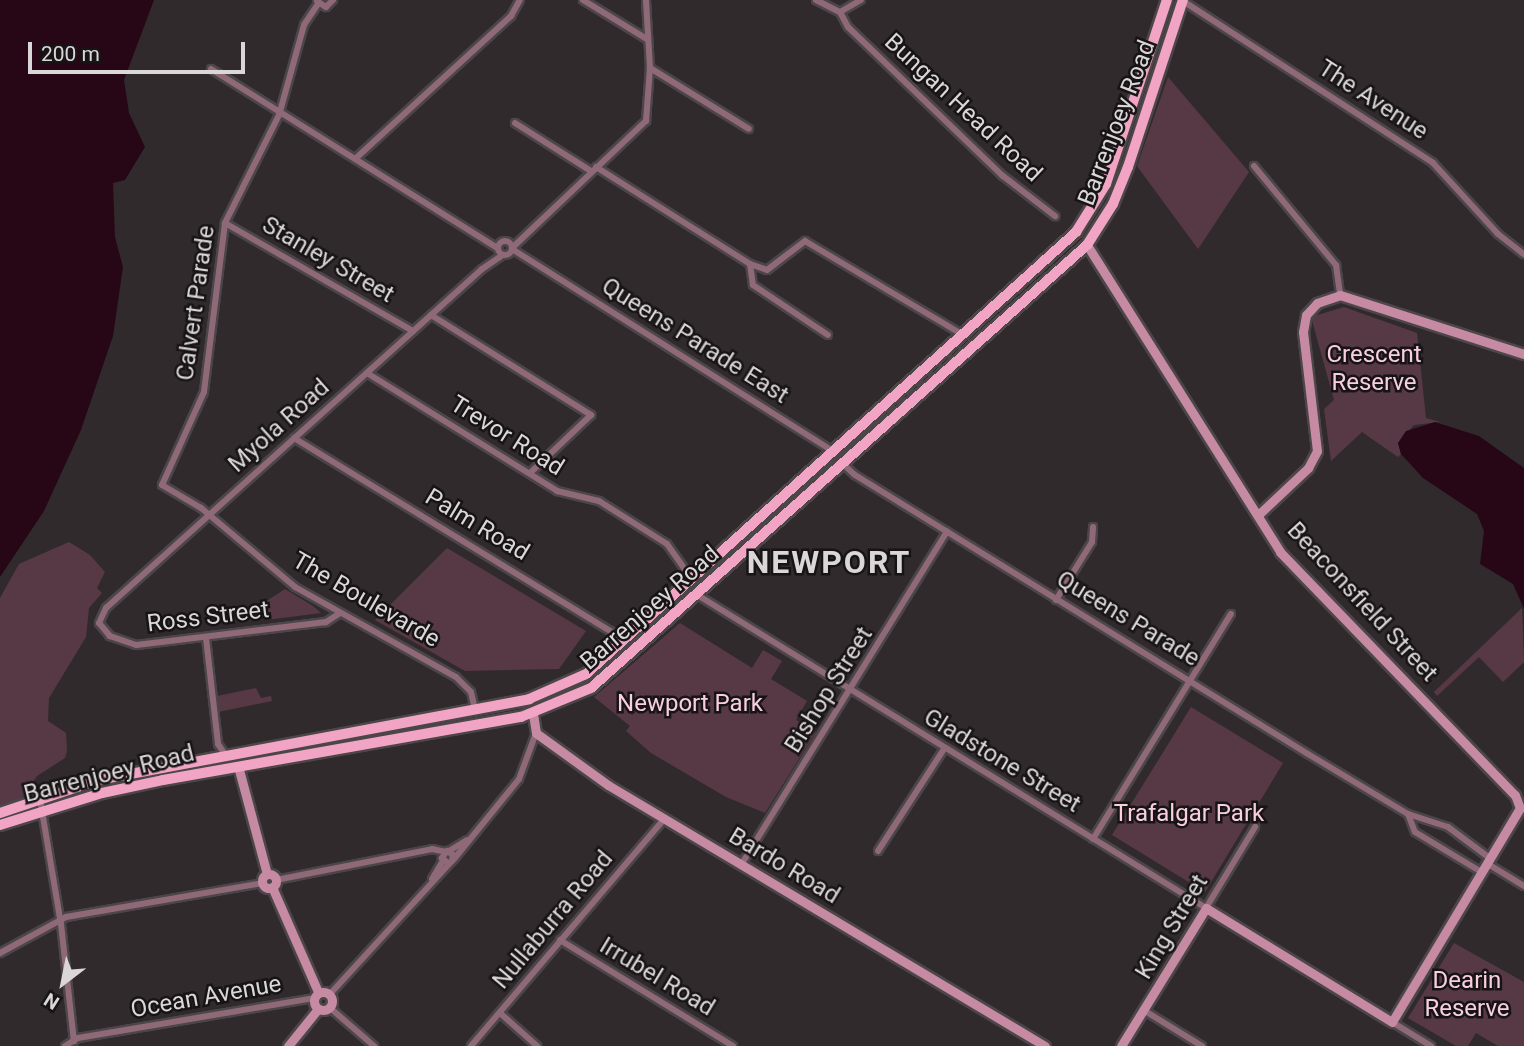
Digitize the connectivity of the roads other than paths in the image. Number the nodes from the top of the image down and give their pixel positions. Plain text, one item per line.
1 (333, 0) edge
2 (520, 0) edge
3 (583, 0) edge
4 (646, 0) edge
5 (816, 0) edge
6 (861, 0) edge
7 (1167, 0) edge
8 (1183, 0) edge
9 (317, 2) edge
10 (840, 12) junction
11 (647, 39) junction
12 (650, 68) junction
13 (211, 69) dead end
14 (279, 115) junction
15 (515, 123) dead end
16 (749, 129) dead end
17 (355, 159) junction
18 (1254, 166) dead end
19 (594, 169) junction
20 (1055, 216) dead end
21 (225, 223) junction
22 (1076, 232) junction
23 (1087, 245) junction
24 (505, 248) junction
25 (1524, 254) edge
26 (750, 264) junction
27 (1340, 295) junction
28 (431, 315) junction
29 (412, 331) junction
30 (828, 335) dead end
31 (963, 335) junction
32 (1524, 354) edge
33 (367, 373) junction
34 (294, 438) junction
35 (833, 451) junction
36 (844, 464) junction
37 (530, 473) junction
38 (1258, 515) junction
39 (208, 516) junction
40 (1093, 527) dead end
41 (947, 532) junction
42 (691, 578) junction
43 (699, 596) junction
44 (1056, 600) junction
45 (102, 611) joint
46 (340, 614) junction
47 (1231, 614) dead end
48 (206, 638) junction
49 (623, 639) junction
50 (635, 651) junction
51 (1191, 681) junction
52 (851, 691) junction
53 (529, 699) junction
54 (475, 709) junction
55 (533, 714) junction
56 (492, 723) junction
57 (461, 729) junction
58 (536, 733) junction
59 (944, 749) junction
60 (226, 755) junction
61 (238, 766) junction
62 (40, 799) junction
63 (44, 811) junction
64 (0, 813) edge
65 (1408, 814) junction
66 (664, 819) junction
67 (0, 825) edge
68 (1255, 827) dead end
69 (1093, 839) junction
70 (878, 851) dead end
71 (447, 857) junction
72 (1490, 862) junction
73 (741, 865) junction
74 (1483, 873) junction
75 (264, 878) junction
76 (274, 884) junction
77 (1524, 886) edge
78 (1206, 908) junction
79 (59, 920) junction
80 (561, 940) junction
81 (0, 953) edge
82 (330, 994) junction
83 (316, 995) junction
84 (329, 1007) junction
85 (318, 1009) junction
86 (1145, 1011) junction
87 (500, 1013) junction
88 (1392, 1022) junction
89 (74, 1041) junction
90 (65, 1046) edge
91 (288, 1046) edge
92 (374, 1046) edge
93 (471, 1046) edge
94 (537, 1046) edge
95 (733, 1046) edge
96 (1045, 1046) edge
97 (1121, 1046) edge
98 (1202, 1046) edge
99 (1431, 1046) edge

1 - 9 street
2 - 17 street
3 - 11 street
4 - 11 street, Myola Road
5 - 10 street, Bungan Head Road
6 - 10 street
7 - 22 main road, Barrenjoey Road
8 - 23 main road, Barrenjoey Road
8 - 25 street, The Avenue
9 - 14 street, Calvert Parade
10 - 20 street, Bungan Head Road
11 - 12 street, Myola Road
12 - 16 street
12 - 19 street, Myola Road
13 - 14 street, Queens Parade East
14 - 17 street, Queens Parade East
14 - 21 street, Calvert Parade
15 - 19 street
17 - 24 street, Queens Parade East
18 - 27 street
19 - 24 street, Myola Road
19 - 26 street
21 - 29 street, Stanley Street
21 - 39 street, Calvert Parade
22 - 23 main road, Beaconsfield Street
22 - 31 main road, Barrenjoey Road
23 - 36 main road, Barrenjoey Road
23 - 38 street, Beaconsfield Street
24 - 28 street, Myola Road
24 - 35 street, Queens Parade East
26 - 30 street
26 - 31 street
27 - 32 street
27 - 38 street
28 - 29 street, Myola Road
28 - 37 street
29 - 33 street, Myola Road
31 - 35 main road, Barrenjoey Road
33 - 34 street, Myola Road
33 - 37 street, Trevor Road
34 - 39 street, Myola Road
34 - 49 street, Palm Road
35 - 36 main road, Queens Parade
35 - 42 main road, Barrenjoey Road
36 - 41 street, Queens Parade
36 - 43 main road, Barrenjoey Road
37 - 42 street, Trevor Road
38 - 72 street, Beaconsfield Street
39 - 45 street, Myola Road
39 - 46 street, The Boulevarde
40 - 44 street
41 - 44 street, Queens Parade
41 - 52 street, Bishop Street
42 - 43 main road
42 - 49 main road, Barrenjoey Road
43 - 50 main road, Barrenjoey Road
43 - 52 street, Gladstone Street
44 - 51 street, Queens Parade
45 - 48 street, Ross Street
46 - 48 street, Ross Street
46 - 54 street, The Boulevarde
47 - 51 street
48 - 60 street
49 - 50 main road, Palm Road
49 - 53 main road, Barrenjoey Road
50 - 55 main road, Barrenjoey Road
51 - 65 street, Queens Parade
51 - 69 street
52 - 59 street, Gladstone Street
52 - 73 street, Bishop Street
53 - 54 main road, Barrenjoey Road
53 - 55 main road
54 - 56 main road
54 - 57 main road
54 - 60 main road, Barrenjoey Road
55 - 56 main road, Barrenjoey Road
55 - 58 street
56 - 57 main road, Barrenjoey Road
57 - 61 main road, Barrenjoey Road
58 - 66 street, Bardo Road
58 - 71 street
59 - 69 street, Gladstone Street
59 - 70 street
60 - 62 main road, Barrenjoey Road
61 - 63 main road, Barrenjoey Road
61 - 75 street
62 - 63 street
62 - 64 main road, Barrenjoey Road
63 - 67 main road, Barrenjoey Road
63 - 79 street
65 - 72 street, Queens Parade
65 - 74 street, Queens Parade
66 - 73 street, Bardo Road
66 - 80 street, Nullaburra Road
68 - 78 street, King Street
69 - 78 street, Gladstone Street
71 - 76 street
71 - 82 street
72 - 74 street, Beaconsfield Street
72 - 77 street, Queens Parade
73 - 96 street, Bardo Road
74 - 88 street, Beaconsfield Street
75 - 76 street
75 - 79 street
76 - 83 street
78 - 86 street, King Street
78 - 88 street, Gladstone Street
79 - 81 street
79 - 89 street
80 - 87 street, Nullaburra Road
80 - 95 street, Irrubel Road
82 - 83 street
82 - 84 street
83 - 85 street
83 - 89 street, Ocean Avenue
84 - 85 street
84 - 92 street
85 - 91 street
86 - 97 street, King Street
86 - 98 street
87 - 93 street, Nullaburra Road
87 - 94 street
88 - 99 street, Gladstone Street
89 - 90 street, Ocean Avenue

